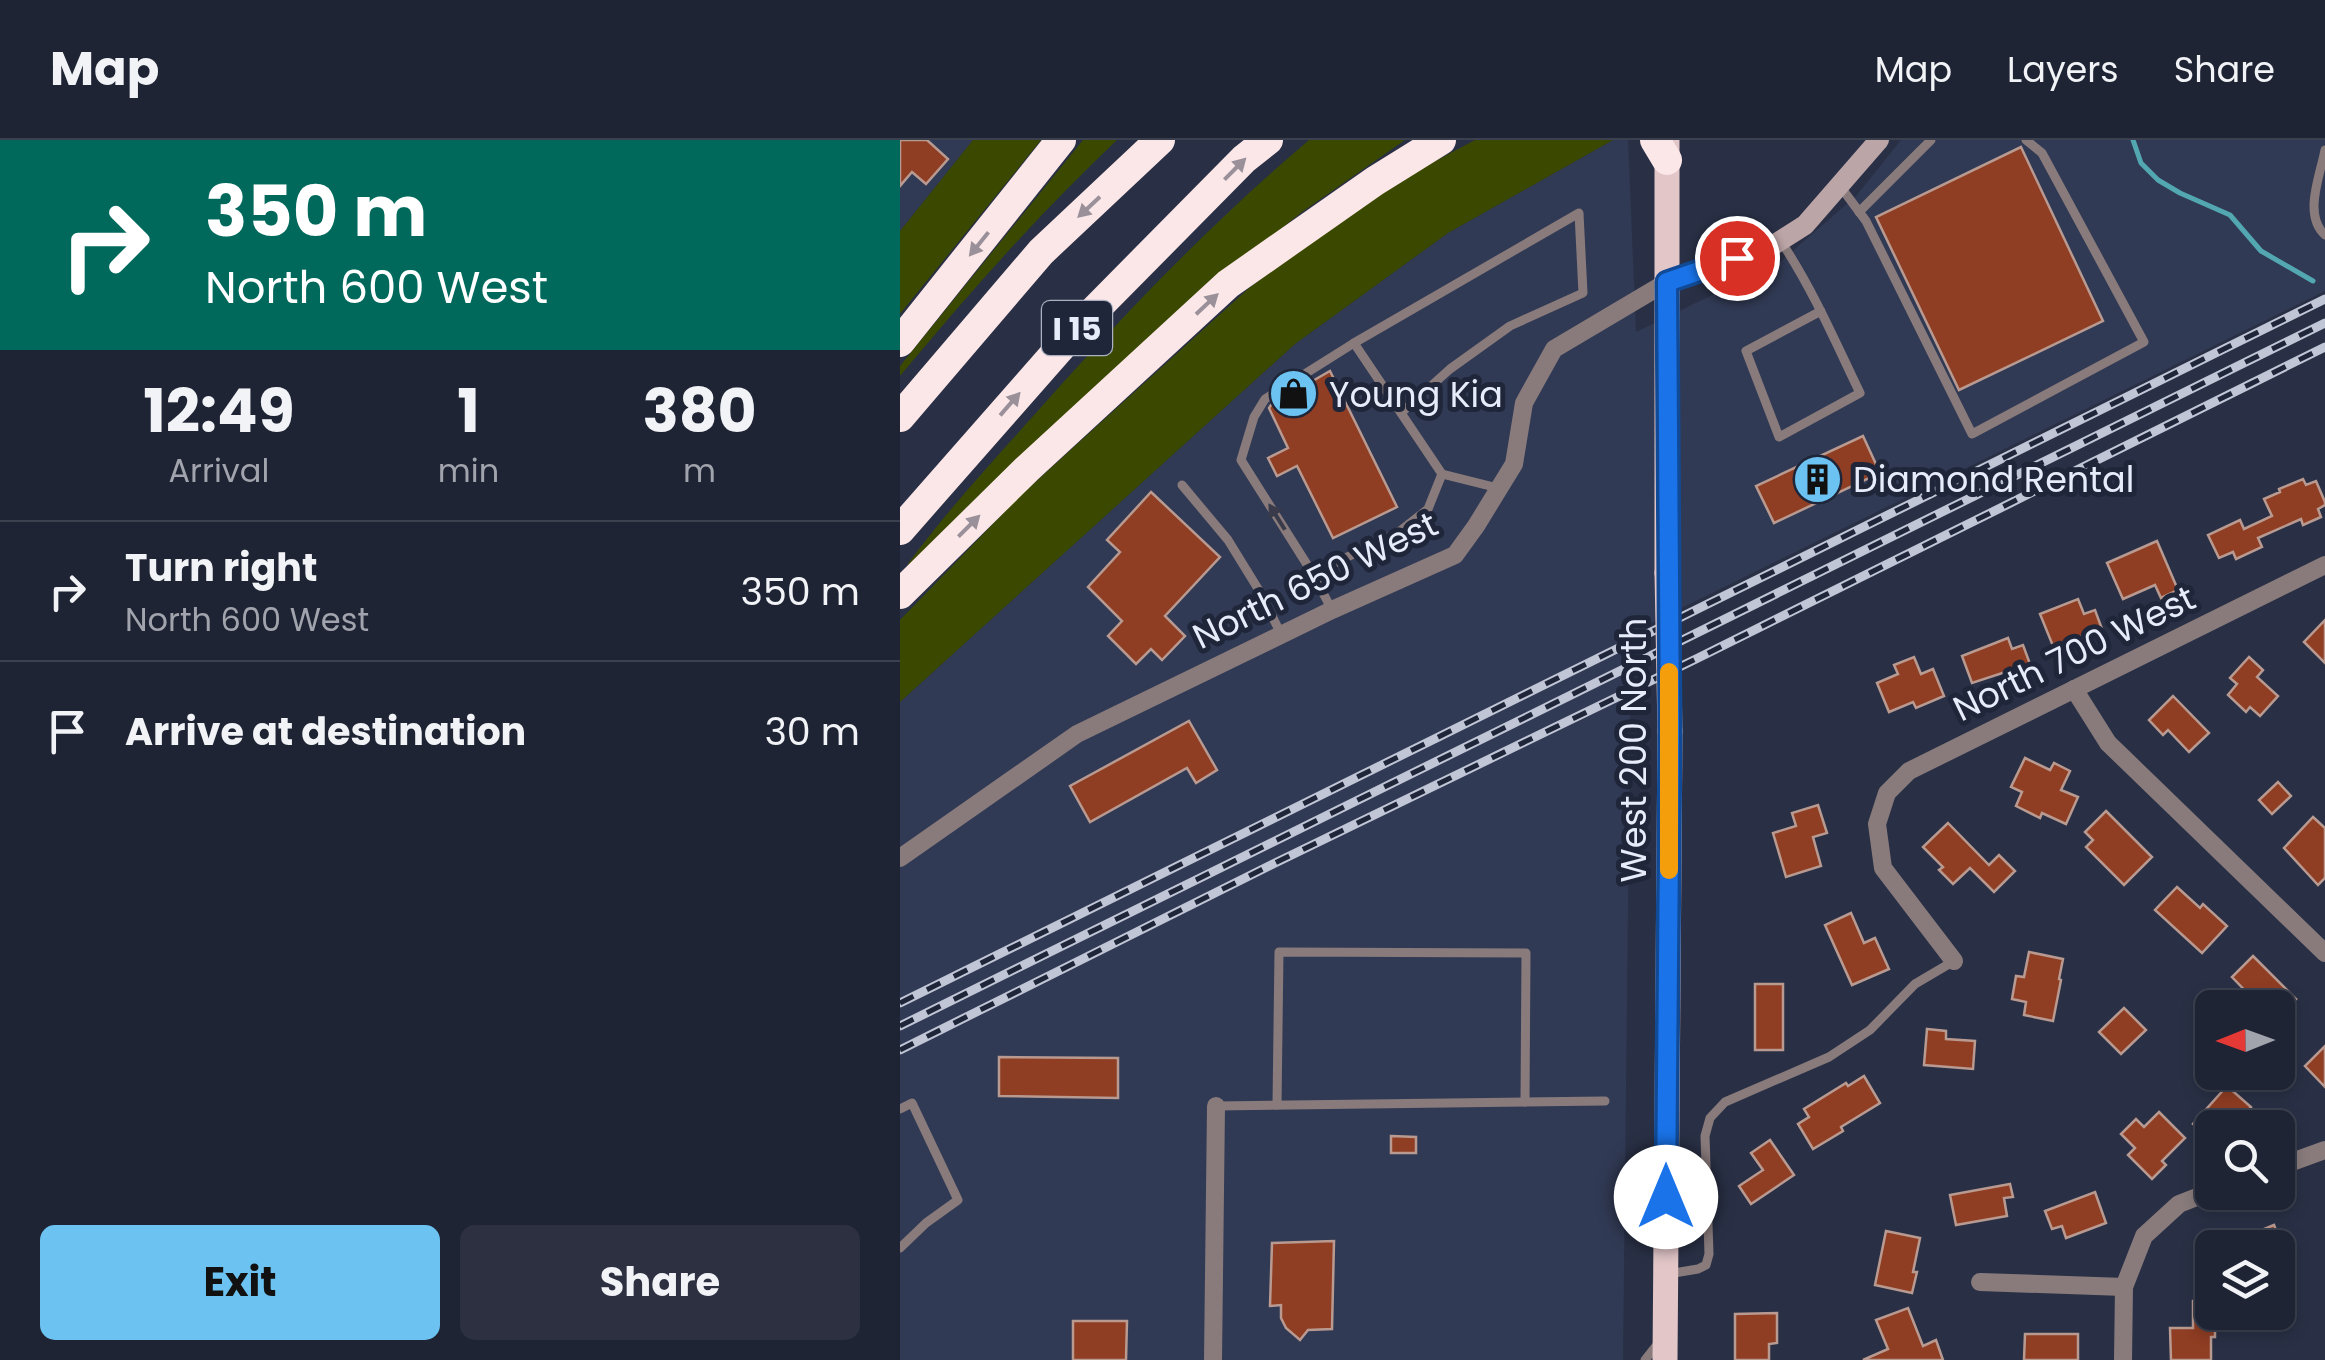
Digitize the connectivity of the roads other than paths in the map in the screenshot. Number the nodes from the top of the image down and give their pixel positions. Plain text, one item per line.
1 (1061, 140) edge
2 (1160, 140) edge
3 (1268, 140) edge
4 (1440, 140) edge
5 (1879, 140) edge
6 (1932, 140) edge
7 (2026, 140) edge
8 (1663, 147) edge
9 (2325, 150) edge
10 (1840, 186) junction
11 (1859, 212) junction
12 (2325, 235) edge
13 (1781, 240) junction
14 (1667, 282) junction
15 (1821, 311) junction
16 (900, 342) edge
17 (1354, 343) junction
18 (1401, 413) junction
19 (900, 417) edge
20 (1442, 474) junction
21 (1182, 485) dead end
22 (1498, 488) junction
23 (900, 530) edge
24 (2325, 565) edge
25 (1312, 574) junction
26 (900, 594) edge
27 (1332, 610) junction
28 (1281, 634) junction
29 (2074, 690) junction
30 (900, 858) edge
31 (2325, 953) edge
32 (1954, 961) joint
33 (1605, 1101) dead end
34 (1525, 1102) junction
35 (1277, 1105) junction
36 (1216, 1106) joint
37 (900, 1110) edge
38 (2325, 1150) edge
39 (2295, 1161) edge
40 (2195, 1198) edge
41 (900, 1248) edge
42 (1666, 1275) junction
43 (1980, 1282) dead end
44 (2124, 1287) junction
45 (1665, 1348) edge
46 (1213, 1360) edge
47 (1645, 1360) edge
48 (2123, 1360) edge

1 -> 16 highway
2 -> 19 highway, I 15
23 -> 3 highway, I 15
26 -> 4 highway
5 - 10 street
6 - 11 lane
7 - 11 lane
8 - 14 main road, West 200 North
9 - 12 lane
10 - 11 lane
10 - 13 street
13 - 14 street
13 - 15 lane
14 - 22 street, North 650 West
14 - 42 main road, West 200 North, bridge
15 - 15 lane
17 - 18 lane
17 - 18 lane
25 -> 17 lane
18 - 20 lane
20 - 22 lane
20 - 25 lane
21 - 28 lane
22 - 27 street, North 650 West
24 - 29 street, North 700 West
25 - 27 lane
27 - 28 street, North 650 West
28 - 30 street, North 650 West
29 - 31 street
29 - 32 street, North 700 West
32 - 42 lane
33 - 34 lane
34 - 35 lane
34 - 35 lane
35 - 36 lane
36 - 46 street
37 - 41 lane
38 - 39 street
40 - 44 street
42 - 45 main road, West 200 North
43 - 44 street
44 - 48 street
45 - 47 lane

